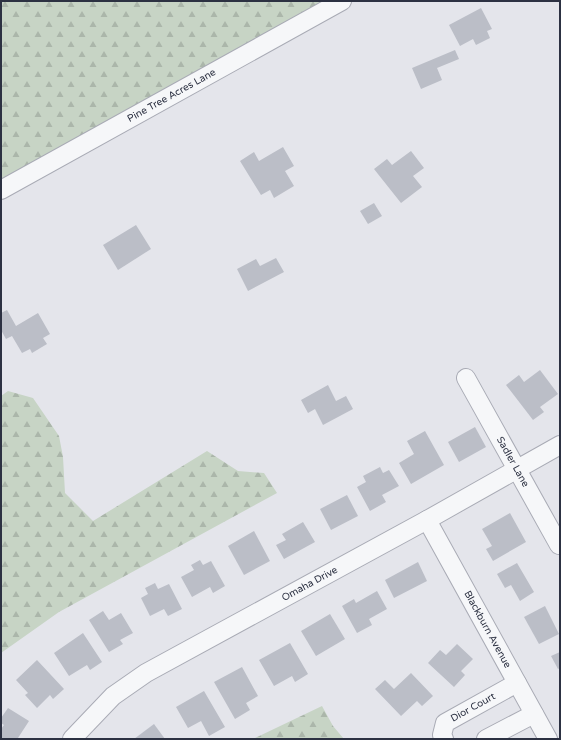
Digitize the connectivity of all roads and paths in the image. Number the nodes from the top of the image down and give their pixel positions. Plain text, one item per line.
1 (342, 1) edge
2 (1, 190) edge
3 (466, 378) dead end
4 (560, 444) edge
5 (518, 469) junction
6 (427, 520) junction
7 (559, 544) edge
8 (517, 683) junction
9 (534, 714) junction
10 (72, 739) edge
11 (444, 739) edge
12 (486, 739) edge
13 (548, 739) edge

1 - 2 street, Pine Tree Acres Lane
3 - 5 street, Sadler Lane
4 - 5 street, Omaha Drive
5 - 6 street, Omaha Drive
5 - 7 street, Sadler Lane
6 - 8 street, Blackburn Avenue
6 - 10 street, Omaha Drive
8 - 9 street, Blackburn Avenue
8 - 11 street, Dior Court
9 - 12 street
9 - 13 street, Blackburn Avenue

